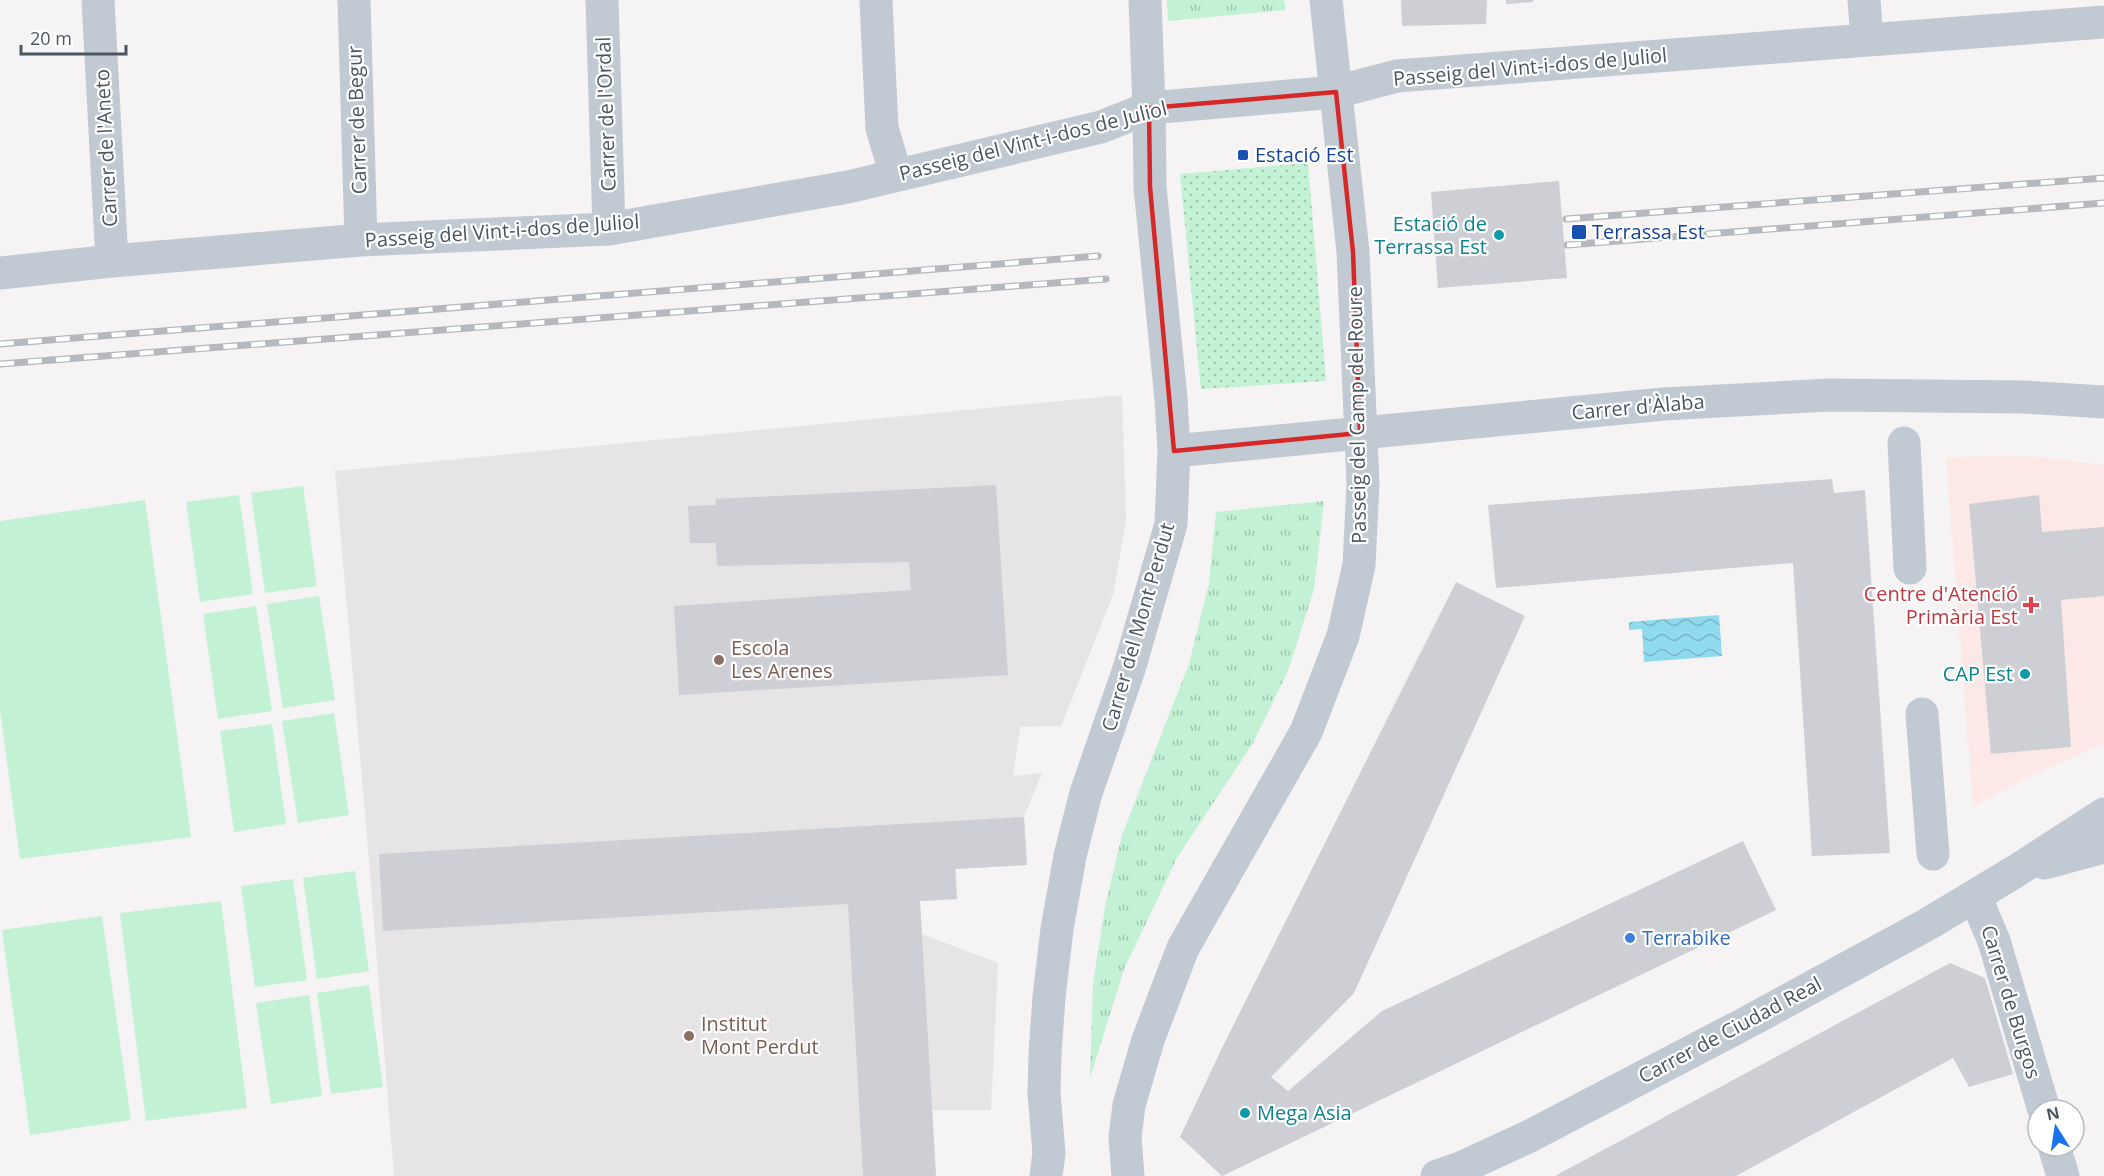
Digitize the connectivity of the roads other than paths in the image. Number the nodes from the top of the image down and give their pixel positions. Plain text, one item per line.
1 (98, 0) edge
2 (354, 0) edge
3 (602, 0) edge
4 (876, 0) edge
5 (1145, 0) edge
6 (1326, 0) edge
7 (1864, 0) edge
8 (2104, 22) edge
9 (1868, 40) junction
10 (1336, 92) junction
11 (1149, 108) junction
12 (896, 175) junction
13 (609, 229) junction
14 (362, 240) junction
15 (112, 261) junction
16 (0, 273) edge
17 (2104, 402) edge
18 (1360, 433) junction
19 (1904, 443) dead end
20 (1174, 451) junction
21 (1910, 568) dead end
22 (1922, 714) dead end
23 (2104, 814) edge
24 (2104, 847) edge
25 (1933, 854) dead end
26 (2016, 871) junction
27 (1975, 896) junction
28 (2040, 1098) edge
29 (2058, 1158) edge
30 (1456, 1173) edge
31 (1046, 1176) edge
32 (1128, 1176) edge
33 (2063, 1176) edge

1 - 15 street, Carrer de l'Aneto
2 - 14 street, Carrer de Begur
3 - 13 street, Carrer de l'Ordal
4 - 12 street
5 - 11 street, Carrer del Mont Perdut
6 - 10 street, Passeig del Camp del Roure
7 - 9 street
8 - 9 street, Passeig del Vint-i-dos de Juliol
9 - 10 street, Passeig del Vint-i-dos de Juliol
10 - 11 street, Passeig del Vint-i-dos de Juliol
10 - 18 street, Passeig del Camp del Roure
11 - 12 street, Passeig del Vint-i-dos de Juliol
11 - 20 street, Carrer del Mont Perdut
12 - 13 street, Passeig del Vint-i-dos de Juliol
13 - 14 street, Passeig del Vint-i-dos de Juliol
14 - 15 street, Passeig del Vint-i-dos de Juliol
15 - 16 street, Passeig del Vint-i-dos de Juliol
17 - 18 street, Carrer d'Àlaba
18 - 20 street, Carrer d'Àlaba
18 - 32 street, Passeig del Camp del Roure
19 - 21 street
20 - 31 street, Carrer del Mont Perdut
22 - 25 street
23 - 26 street, Carrer de Ciudad Real
24 - 26 street, Carrer de Ciudad Real
26 - 27 street, Carrer de Ciudad Real
27 - 28 street, Carrer de Burgos
27 - 30 street, Carrer de Ciudad Real
29 - 33 street

